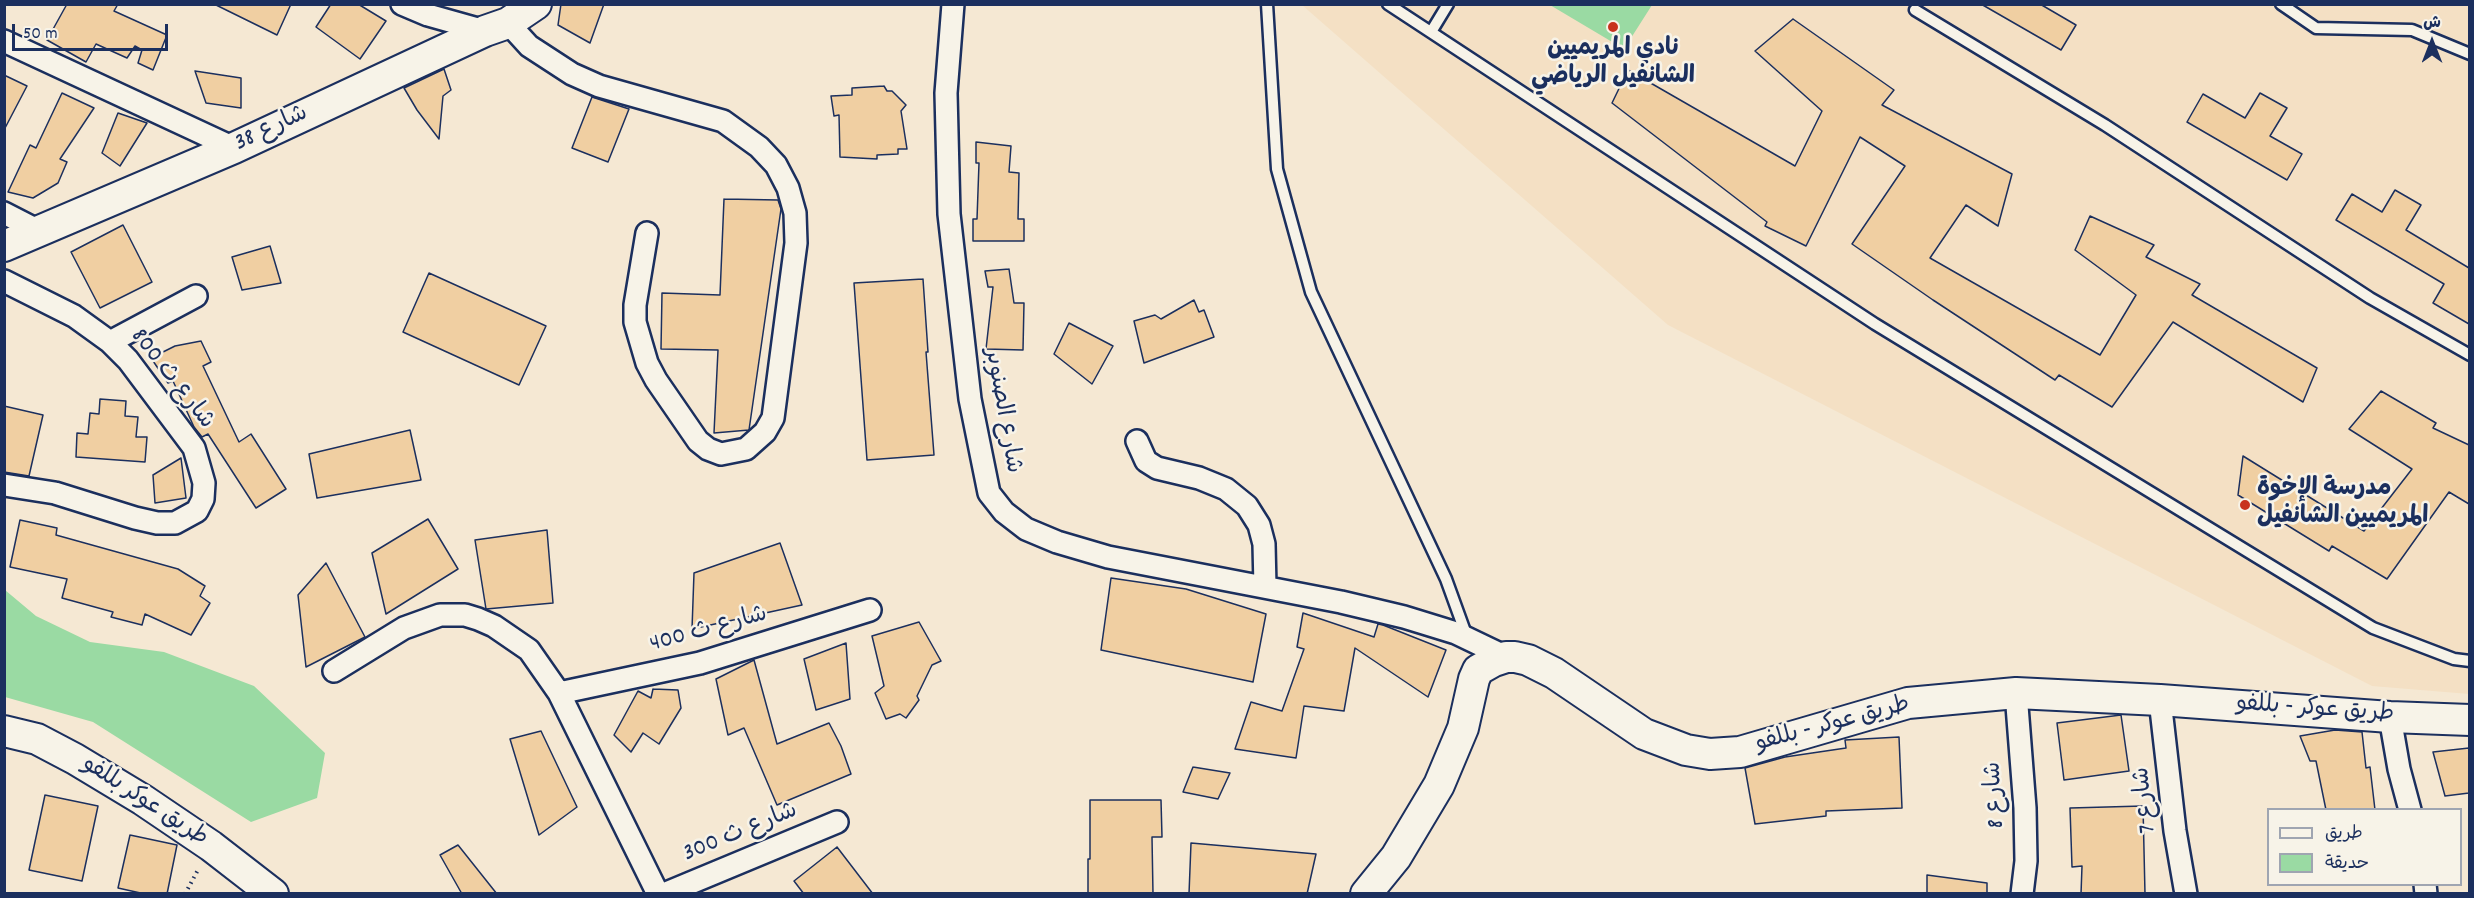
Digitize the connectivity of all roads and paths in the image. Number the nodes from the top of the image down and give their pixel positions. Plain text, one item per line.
1 (402, 4) edge
2 (536, 4) edge
3 (953, 4) edge
4 (1267, 4) edge
5 (1388, 4) edge
6 (1448, 4) edge
7 (2281, 4) edge
8 (1915, 10) dead end
9 (496, 27) junction
10 (1431, 32) junction
11 (4, 41) edge
12 (2469, 54) edge
13 (234, 148) junction
14 (4, 213) edge
15 (41, 232) junction
16 (648, 233) dead end
17 (4, 246) edge
18 (4, 281) edge
19 (196, 296) dead end
20 (110, 342) junction
21 (2469, 355) edge
22 (1137, 441) dead end
23 (4, 485) edge
24 (1265, 587) junction
25 (870, 610) dead end
26 (1467, 638) junction
27 (1506, 657) junction
28 (2469, 661) edge
29 (334, 671) dead end
30 (559, 693) junction
31 (2016, 693) junction
32 (2160, 700) junction
33 (2390, 717) junction
34 (2469, 720) edge
35 (4, 731) edge
36 (2409, 808) edge
37 (837, 822) dead end
38 (273, 894) edge
39 (658, 894) edge
40 (664, 894) edge
41 (1366, 894) edge
42 (2022, 894) edge
43 (2186, 894) edge

1 - 9 street
2 - 9 street, شارع 38
3 - 24 street, شارع الصنوبر
4 - 26 lane
5 - 10 lane
6 - 10 lane
7 - 12 lane
8 - 21 lane
9 - 13 street, شارع 38
9 - 16 street
10 - 28 lane
11 - 13 street
13 - 15 street, شارع 38
14 - 15 street
15 - 17 street, شارع 38
18 - 20 street, شارع ث 800
19 - 20 street
20 - 23 street, شارع ث 800
22 - 24 street
24 - 26 street, شارع الصنوبر
25 - 30 street, شارع ث 400
26 - 27 street, شارع الصنوبر
27 - 31 street, طريق عوكر - بللفو
27 - 41 street
29 - 30 street
30 - 39 street
31 - 32 street, طريق عوكر - بللفو
31 - 42 street, شارع 8
32 - 33 street, طريق عوكر - بللفو
32 - 43 street, شارع 7
33 - 34 street, طريق عوكر - بللفو
33 - 36 street
35 - 38 street, طريق عوكر بللفو
37 - 40 street, شارع ث 300

